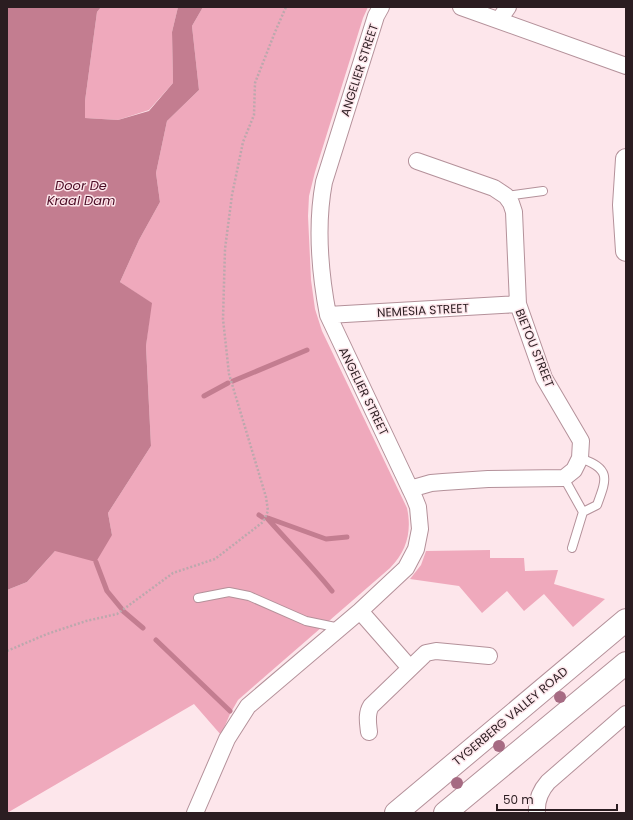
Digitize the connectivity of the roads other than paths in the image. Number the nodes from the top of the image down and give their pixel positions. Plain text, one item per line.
1 (382, 7) edge
2 (461, 7) edge
3 (508, 7) edge
4 (499, 20) junction
5 (626, 66) edge
6 (626, 159) edge
7 (417, 161) dead end
8 (543, 191) dead end
9 (506, 196) junction
10 (626, 251) edge
11 (518, 304) junction
12 (328, 315) junction
13 (580, 458) junction
14 (564, 478) junction
15 (410, 489) junction
16 (583, 512) junction
17 (572, 548) dead end
18 (198, 598) dead end
19 (360, 611) junction
20 (626, 620) edge
21 (340, 628) junction
22 (489, 656) dead end
23 (626, 663) edge
24 (410, 668) junction
25 (626, 714) edge
26 (369, 732) dead end
27 (195, 813) edge
28 (396, 813) edge
29 (445, 813) edge
30 (537, 813) edge

1 - 12 street, ANGELIER STREET
2 - 4 street
3 - 4 street
4 - 5 street
6 - 10 street
7 - 9 street
8 - 9 lane
9 - 11 street, BIETOU STREET
11 - 12 street, NEMESIA STREET
11 - 13 street, BIETOU STREET
12 - 15 street, ANGELIER STREET
13 - 14 street
13 - 16 lane
14 - 15 street
14 - 16 lane
15 - 19 street, ANGELIER STREET
16 - 17 lane
18 - 21 lane
19 - 21 street, ANGELIER STREET
19 - 24 street
20 - 28 main road, TYGERBERG VALLEY ROAD
21 - 27 street, ANGELIER STREET
22 - 24 street
23 - 29 main road
24 - 26 street
25 - 30 street

